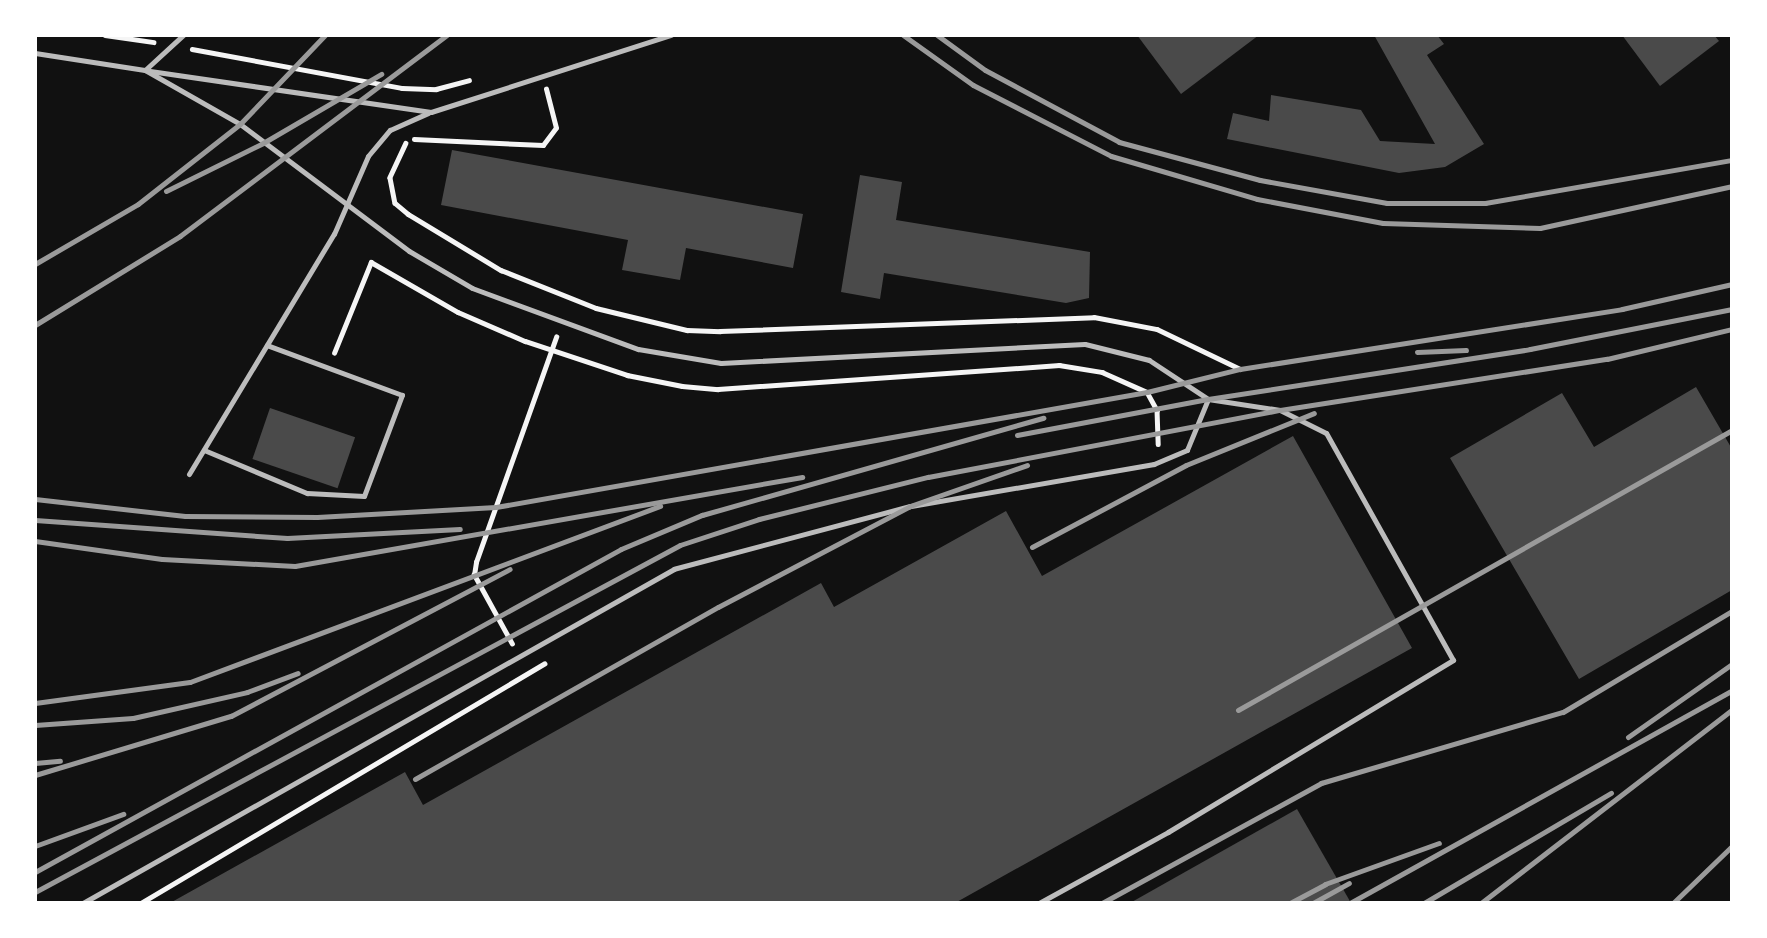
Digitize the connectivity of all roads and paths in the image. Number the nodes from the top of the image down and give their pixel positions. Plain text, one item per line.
1 (105, 35) edge
2 (183, 35) edge
3 (671, 35) edge
4 (173, 46) junction
5 (35, 53) edge
6 (145, 70) junction
7 (541, 77) junction
8 (473, 78) dead end
9 (431, 112) junction
10 (348, 206) junction
11 (569, 300) junction
12 (561, 324) junction
13 (267, 345) junction
14 (551, 351) junction
15 (327, 368) junction
16 (1240, 369) dead end
17 (1208, 399) junction
18 (204, 450) junction
19 (1154, 464) junction
20 (189, 474) dead end
21 (521, 658) junction
22 (550, 660) dead end
23 (530, 675) junction
24 (83, 903) edge
25 (141, 903) edge
26 (1039, 903) edge

1 - 4 path
2 - 4 lane
3 - 7 lane
4 - 6 lane
4 - 8 path
5 - 6 lane
6 - 9 lane
6 - 10 lane
7 - 9 lane
7 - 11 path
9 - 10 lane
10 - 12 lane
10 - 13 lane
11 - 12 path
11 - 16 path
12 - 14 path
12 - 17 lane
13 - 15 lane
13 - 18 lane
14 - 15 path
14 - 19 path
14 - 21 path
15 - 18 lane
17 - 19 lane
17 - 26 lane
18 - 20 lane
19 - 21 lane
21 - 23 path
21 - 24 lane
22 - 23 path
23 - 25 path

